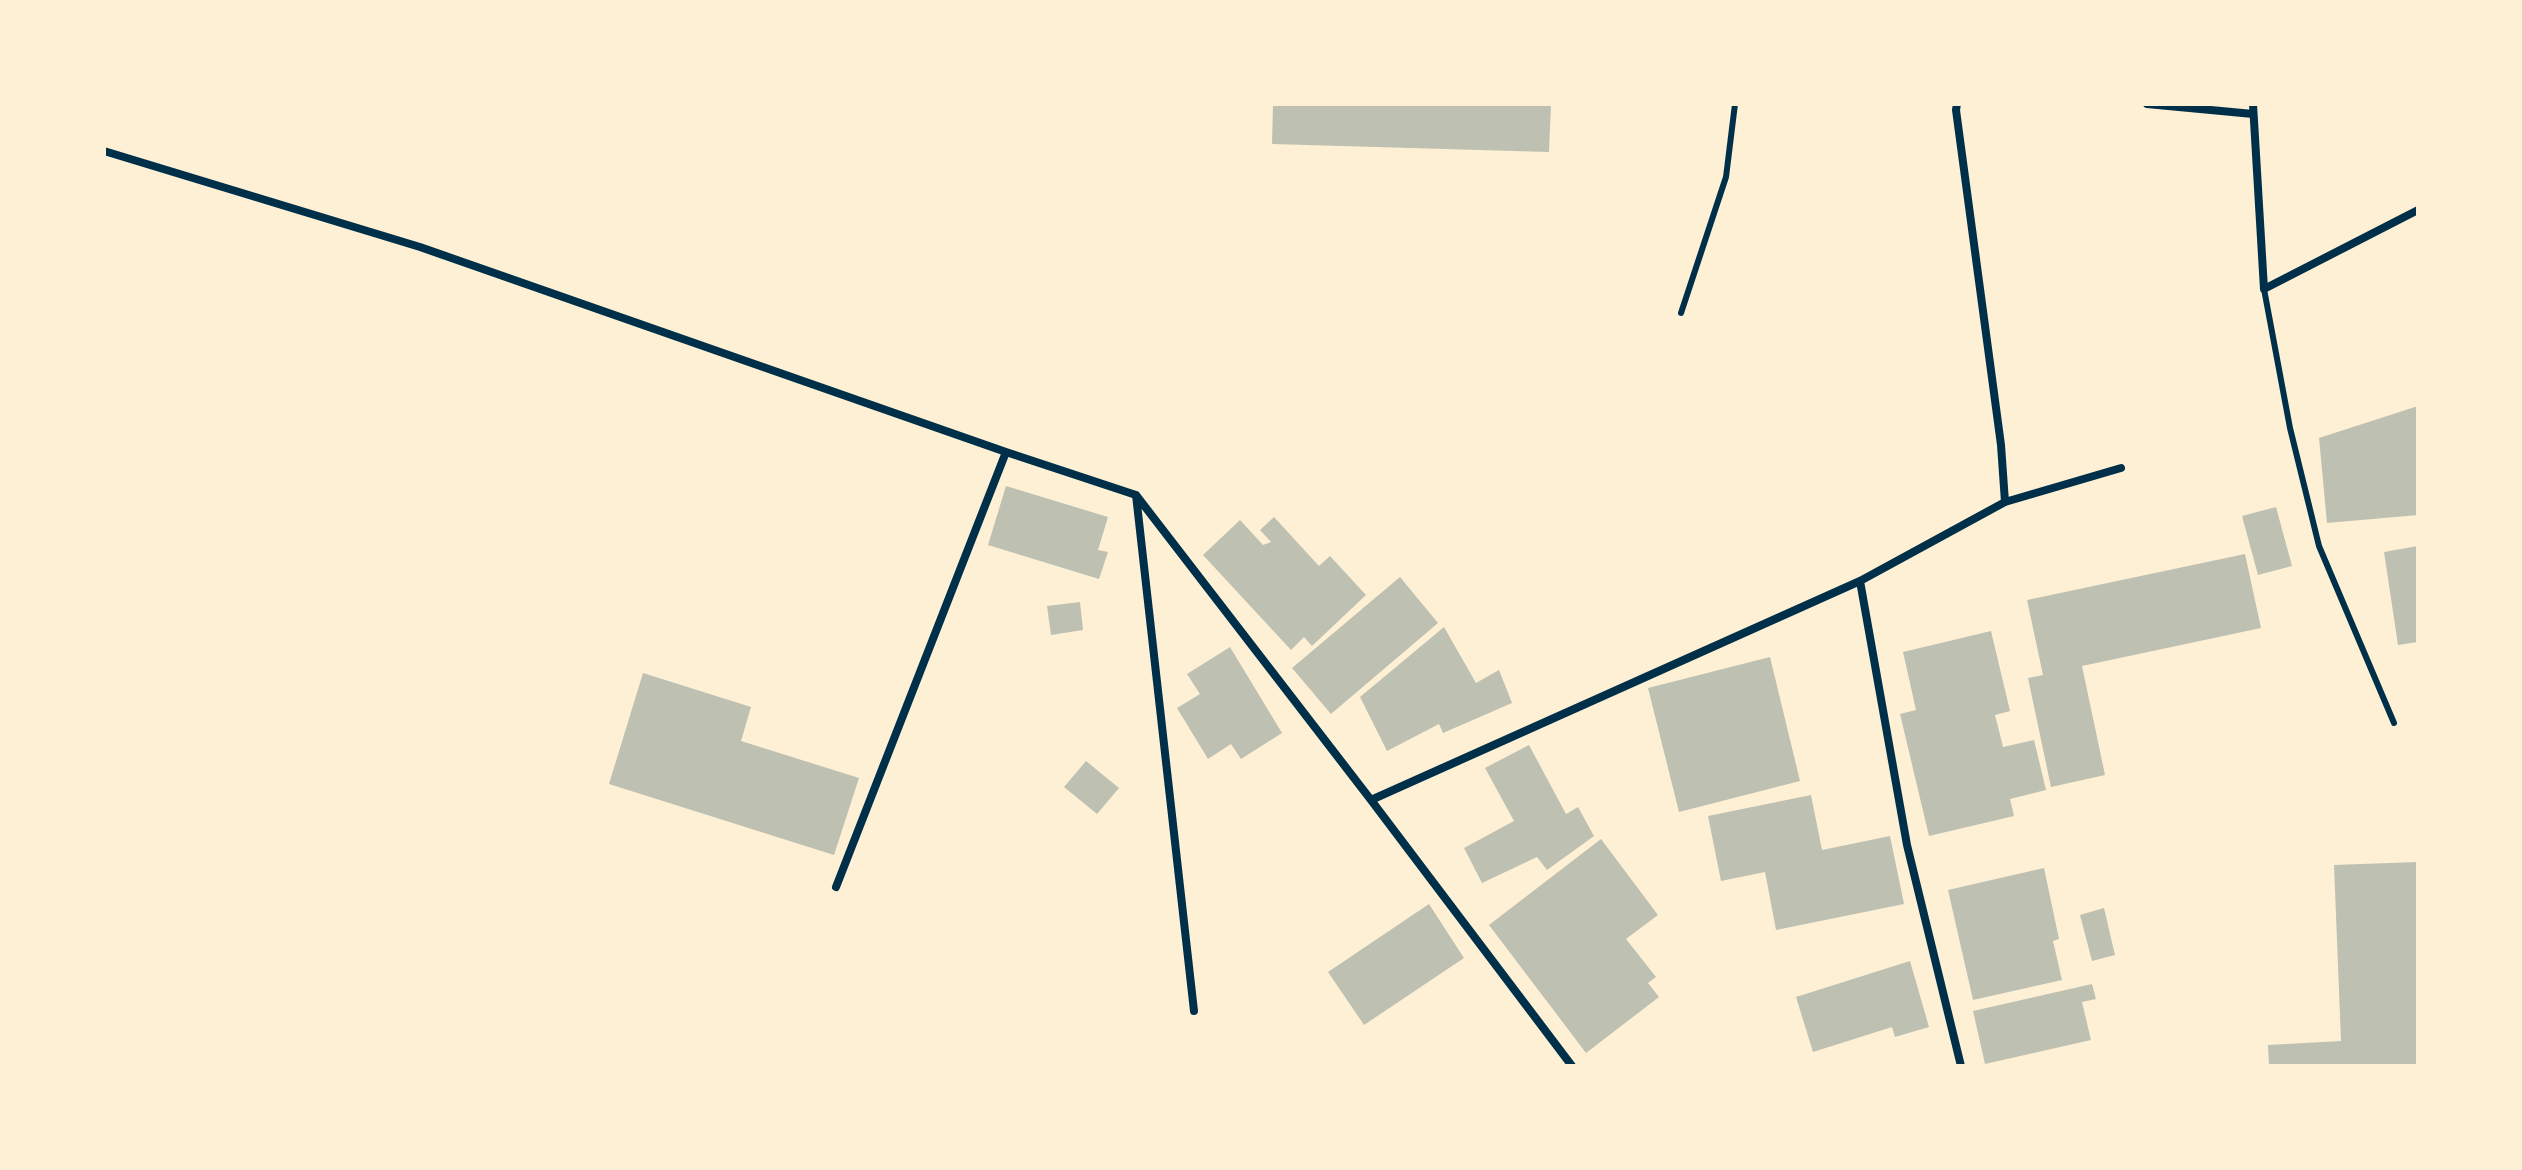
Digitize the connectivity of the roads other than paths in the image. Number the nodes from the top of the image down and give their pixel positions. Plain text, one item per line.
1 (1735, 104) edge
2 (1957, 104) edge
3 (2147, 104) edge
4 (2253, 109) edge
5 (104, 151) edge
6 (2418, 210) edge
7 (2264, 289) junction
8 (1681, 313) dead end
9 (1006, 452) junction
10 (2121, 468) dead end
11 (1136, 495) junction
12 (2005, 502) junction
13 (1860, 581) junction
14 (2394, 723) dead end
15 (1371, 800) junction
16 (836, 887) dead end
17 (1194, 1011) dead end
18 (1572, 1066) edge
19 (1961, 1066) edge

1 - 8 lane
2 - 12 street
3 - 4 street
4 - 7 street
5 - 9 street
6 - 7 street
7 - 14 lane
9 - 11 street
9 - 16 street
10 - 12 street
11 - 15 street
11 - 17 street
12 - 13 street
13 - 15 street
13 - 19 street
15 - 18 street

